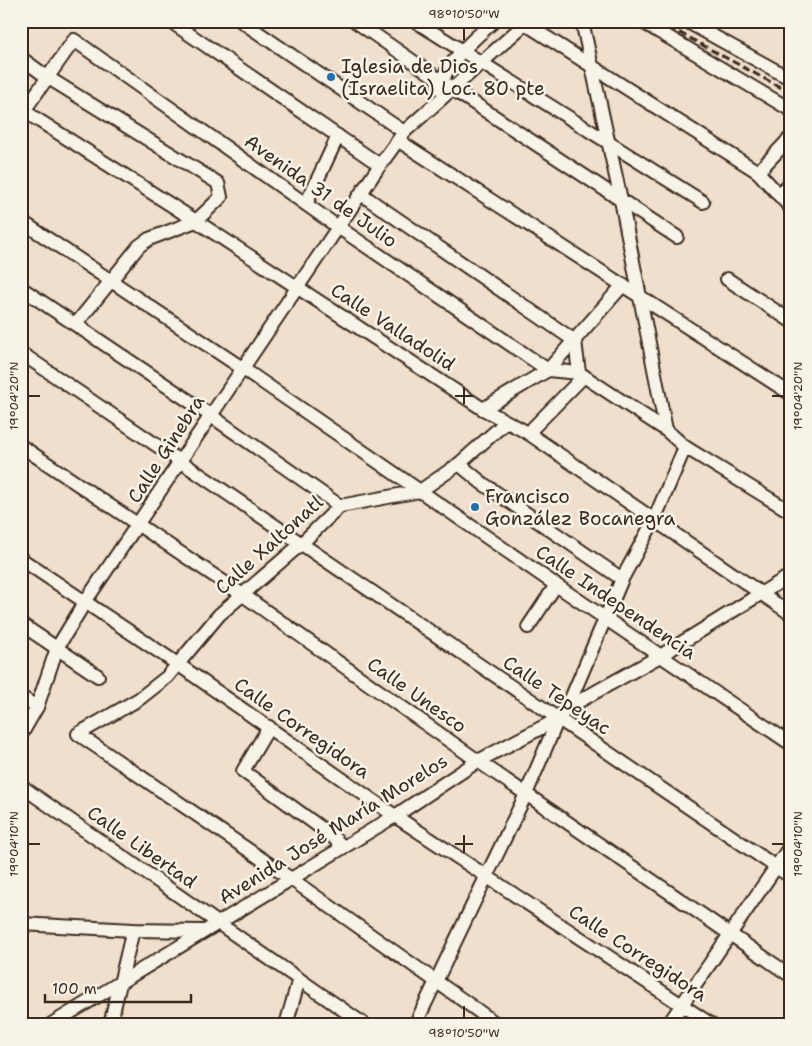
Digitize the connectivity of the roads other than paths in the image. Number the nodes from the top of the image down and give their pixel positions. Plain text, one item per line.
1 (170, 21) edge
2 (241, 21) edge
3 (354, 21) edge
4 (415, 21) edge
5 (494, 21) edge
6 (582, 21) edge
7 (640, 21) edge
8 (686, 21) edge
9 (525, 22) edge
10 (461, 51) junction
11 (21, 58) edge
12 (482, 64) junction
13 (592, 67) junction
14 (47, 77) junction
15 (791, 79) edge
16 (442, 80) junction
17 (454, 90) junction
18 (434, 104) junction
19 (791, 110) edge
20 (22, 112) edge
21 (338, 136) junction
22 (402, 136) junction
23 (791, 137) edge
24 (609, 142) junction
25 (380, 165) junction
26 (758, 172) junction
27 (791, 183) edge
28 (361, 194) junction
29 (778, 194) junction
30 (621, 200) junction
31 (703, 202) dead end
32 (306, 204) junction
33 (791, 208) edge
34 (196, 220) junction
35 (21, 222) edge
36 (338, 227) junction
37 (677, 238) dead end
38 (727, 279) dead end
39 (109, 281) junction
40 (623, 285) junction
41 (298, 287) junction
42 (21, 288) edge
43 (638, 295) junction
44 (791, 321) edge
45 (76, 324) junction
46 (575, 341) junction
47 (21, 353) edge
48 (242, 368) junction
49 (548, 370) junction
50 (582, 375) junction
51 (791, 394) edge
52 (483, 409) junction
53 (210, 415) junction
54 (506, 422) junction
55 (666, 430) junction
56 (528, 432) junction
57 (21, 446) edge
58 (685, 447) junction
59 (180, 463) junction
60 (459, 464) junction
61 (420, 491) junction
62 (340, 506) junction
63 (791, 512) edge
64 (654, 520) junction
65 (138, 525) junction
66 (301, 544) junction
67 (21, 559) edge
68 (791, 575) edge
69 (622, 579) junction
70 (556, 585) junction
71 (760, 594) junction
72 (243, 595) junction
73 (85, 602) junction
74 (791, 614) edge
75 (605, 618) junction
76 (21, 624) edge
77 (528, 627) dead end
78 (57, 648) junction
79 (660, 656) junction
80 (179, 665) junction
81 (98, 676) dead end
82 (21, 697) edge
83 (37, 707) junction
84 (567, 708) junction
85 (558, 719) junction
86 (269, 727) junction
87 (21, 735) edge
88 (791, 744) edge
89 (478, 761) junction
90 (22, 789) edge
91 (526, 794) junction
92 (395, 816) junction
93 (791, 845) edge
94 (343, 847) junction
95 (775, 867) junction
96 (486, 877) junction
97 (791, 877) edge
98 (291, 878) junction
99 (217, 922) junction
100 (21, 924) edge
101 (133, 930) junction
102 (202, 931) junction
103 (730, 933) junction
104 (791, 976) edge
105 (299, 979) junction
106 (122, 982) junction
107 (436, 982) junction
108 (681, 1004) junction
109 (50, 1025) edge
110 (110, 1025) edge
111 (286, 1025) edge
112 (365, 1025) edge
113 (415, 1025) edge
114 (498, 1025) edge
115 (668, 1025) edge
116 (712, 1025) edge

1 - 21 street
2 - 22 street
3 - 16 street
4 - 10 street
5 - 10 street, Calle Ginebra
6 - 13 street
7 - 19 street
8 - 15 street
9 - 12 street, Calle Ginebra
9 - 13 street
10 - 12 street
10 - 16 street, Calle Ginebra
11 - 14 street
12 - 17 street, Calle Ginebra
12 - 24 street
13 - 24 street
13 - 26 street
14 - 20 street
14 - 32 street, Avenida 31 de Julio
14 - 34 street
16 - 17 street
16 - 18 street, Calle Ginebra
17 - 18 street, Calle Ginebra
17 - 30 street
18 - 22 street, Calle Ginebra
20 - 34 street, Calle Valladolid
21 - 25 street
21 - 32 street
22 - 25 street, Calle Ginebra
22 - 40 street
23 - 26 street
24 - 30 street
24 - 31 street
25 - 28 street, Calle Ginebra
26 - 29 street
27 - 29 street
28 - 36 street, Calle Ginebra
28 - 46 street
29 - 33 street
30 - 37 street
30 - 43 street
32 - 36 street, Avenida 31 de Julio
34 - 39 street
34 - 41 street, Calle Valladolid
35 - 39 street, Calle Independencia
36 - 41 street, Calle Ginebra
36 - 49 street, Avenida 31 de Julio
38 - 44 street
39 - 45 street
39 - 48 street, Calle Independencia
40 - 43 street
40 - 46 street
41 - 48 street, Calle Ginebra
41 - 52 street, Calle Valladolid
42 - 45 street
43 - 51 street
43 - 55 street
45 - 53 street
46 - 49 street
46 - 50 street
47 - 59 street, Calle Tepeyac
48 - 53 street, Calle Ginebra
48 - 61 street, Calle Independencia
49 - 50 street
49 - 52 street
50 - 55 street
50 - 56 street
52 - 54 street, Calle Valladolid
53 - 59 street, Calle Ginebra
53 - 62 street
54 - 56 street, Calle Valladolid
54 - 60 street, Calle Xaltonatl
55 - 58 street
56 - 64 street, Calle Valladolid
57 - 65 street, Calle Unesco
58 - 63 street
58 - 64 street
59 - 65 street, Calle Ginebra
59 - 66 street, Calle Tepeyac
60 - 61 street, Calle Xaltonatl
60 - 69 street
61 - 62 street, Calle Xaltonatl
61 - 70 street, Calle Independencia
62 - 66 street, Calle Xaltonatl
64 - 69 street
64 - 71 street, Calle Valladolid
65 - 72 street, Calle Unesco
65 - 73 street, Calle Ginebra
66 - 72 street, Calle Xaltonatl
66 - 85 street, Calle Tepeyac
67 - 73 street, Calle Corregidora
68 - 71 street, Avenida José María Morelos
69 - 75 street
70 - 75 street, Calle Independencia
70 - 77 street
71 - 74 street, Calle Valladolid
71 - 79 street, Avenida José María Morelos
72 - 80 street, Calle Xaltonatl
72 - 89 street, Calle Unesco
73 - 78 street, Calle Ginebra
73 - 80 street, Calle Corregidora
75 - 79 street, Calle Independencia
75 - 84 street
76 - 78 street
78 - 81 street
78 - 83 street, Calle Ginebra
79 - 84 street, Avenida José María Morelos
79 - 88 street, Calle Independencia
80 - 86 street, Calle Corregidora
80 - 98 street, Calle Xaltonatl
82 - 83 street
83 - 87 street, Calle Ginebra
84 - 85 street, Avenida José María Morelos
85 - 89 street, Avenida José María Morelos
85 - 91 street
85 - 95 street, Calle Tepeyac
86 - 92 street, Calle Corregidora
86 - 94 street
89 - 91 street, Calle Unesco
89 - 92 street, Avenida José María Morelos
90 - 99 street, Calle Libertad
91 - 96 street
91 - 103 street, Calle Unesco
92 - 94 street, Avenida José María Morelos
92 - 96 street, Calle Corregidora
93 - 95 street
94 - 98 street, Avenida José María Morelos
95 - 97 street, Calle Tepeyac
95 - 103 street
96 - 107 street
96 - 108 street, Calle Corregidora
98 - 99 street, Avenida José María Morelos
98 - 107 street
99 - 102 street, Avenida José María Morelos
99 - 105 street, Calle Libertad
100 - 101 street
101 - 102 street
101 - 106 street
102 - 106 street, Avenida José María Morelos
103 - 104 street, Calle Unesco
103 - 108 street
105 - 111 street
105 - 112 street, Calle Libertad
106 - 109 street, Avenida José María Morelos
106 - 110 street
107 - 113 street
107 - 114 street
108 - 115 street
108 - 116 street, Calle Corregidora

